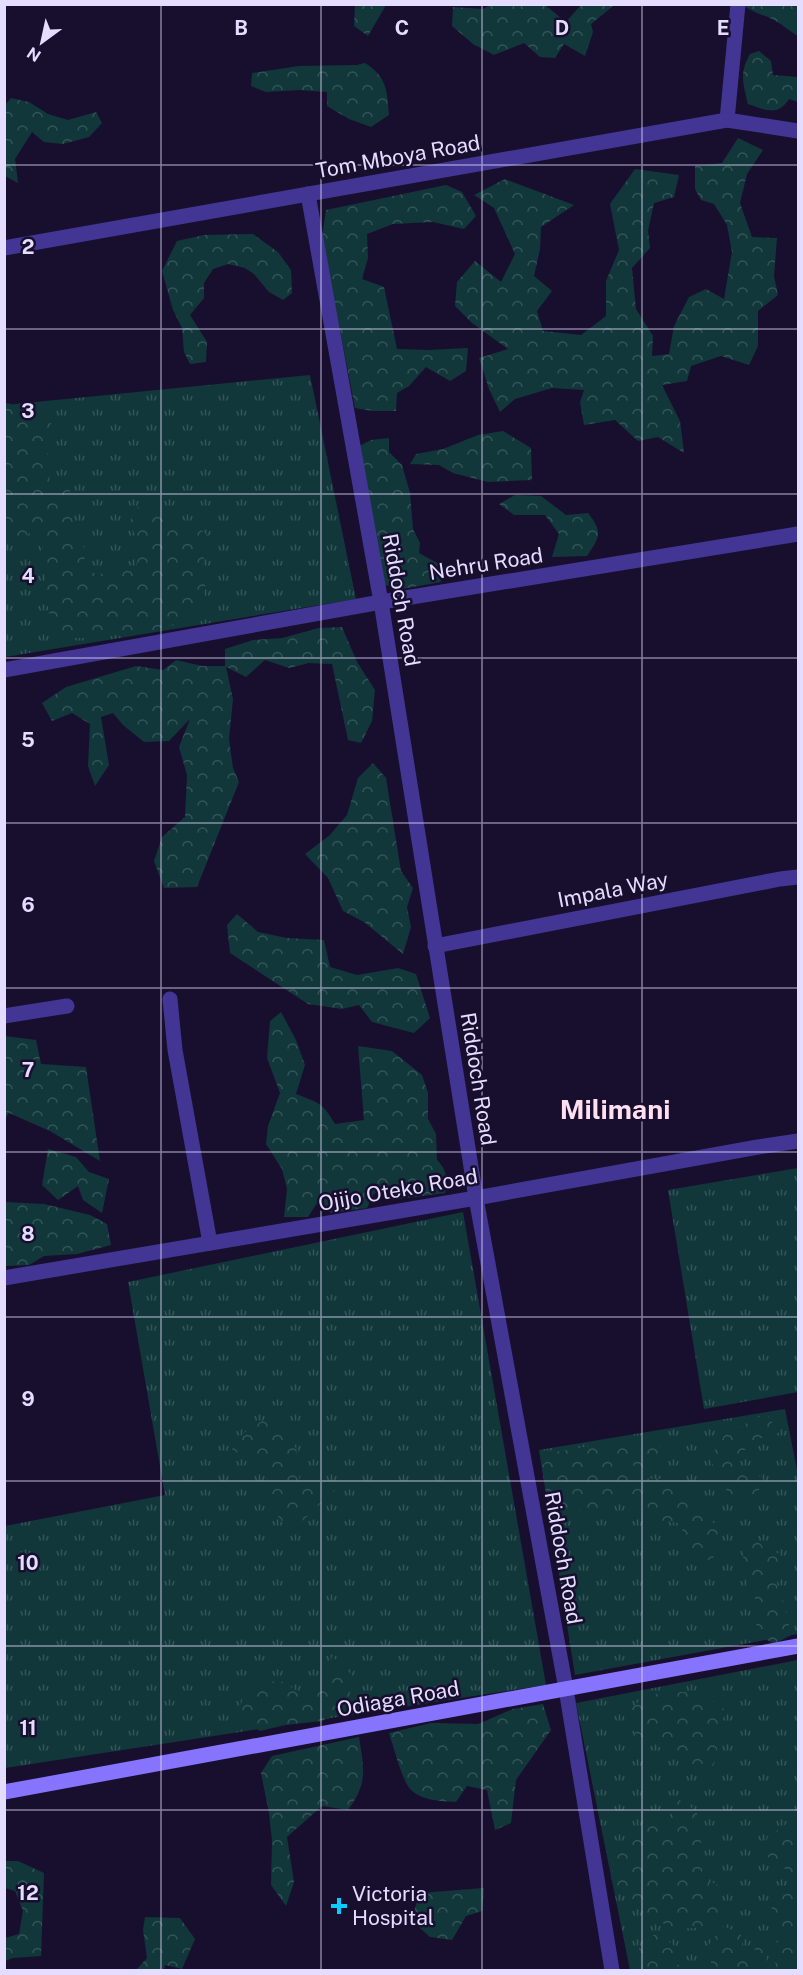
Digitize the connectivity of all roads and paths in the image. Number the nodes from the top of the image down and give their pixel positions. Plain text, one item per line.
1 (738, 4) edge
2 (727, 120) junction
3 (798, 131) edge
4 (308, 194) junction
5 (4, 248) edge
6 (798, 534) edge
7 (381, 602) junction
8 (4, 670) edge
9 (798, 877) edge
10 (435, 946) junction
11 (170, 999) dead end
12 (67, 1006) dead end
13 (4, 1016) edge
14 (798, 1141) edge
15 (476, 1198) junction
16 (210, 1243) junction
17 (4, 1278) edge
18 (798, 1646) edge
19 (566, 1689) junction
20 (4, 1791) edge
21 (612, 1971) edge

1 - 2 street
2 - 3 street, Tom Mboya Road
2 - 4 street, Tom Mboya Road
4 - 5 street, Tom Mboya Road
4 - 7 street, Riddoch Road
6 - 7 street, Nehru Road
7 - 8 street, Nehru Road
7 - 10 street, Riddoch Road
9 - 10 street, Impala Way
10 - 15 street, Riddoch Road
11 - 16 street
12 - 13 street
14 - 15 street, Ojijo Oteko Road
15 - 16 street, Ojijo Oteko Road
15 - 19 street, Riddoch Road
16 - 17 street, Ojijo Oteko Road
18 - 19 main road, Odiaga Road
19 - 20 main road, Odiaga Road
19 - 21 street, Riddoch Road

